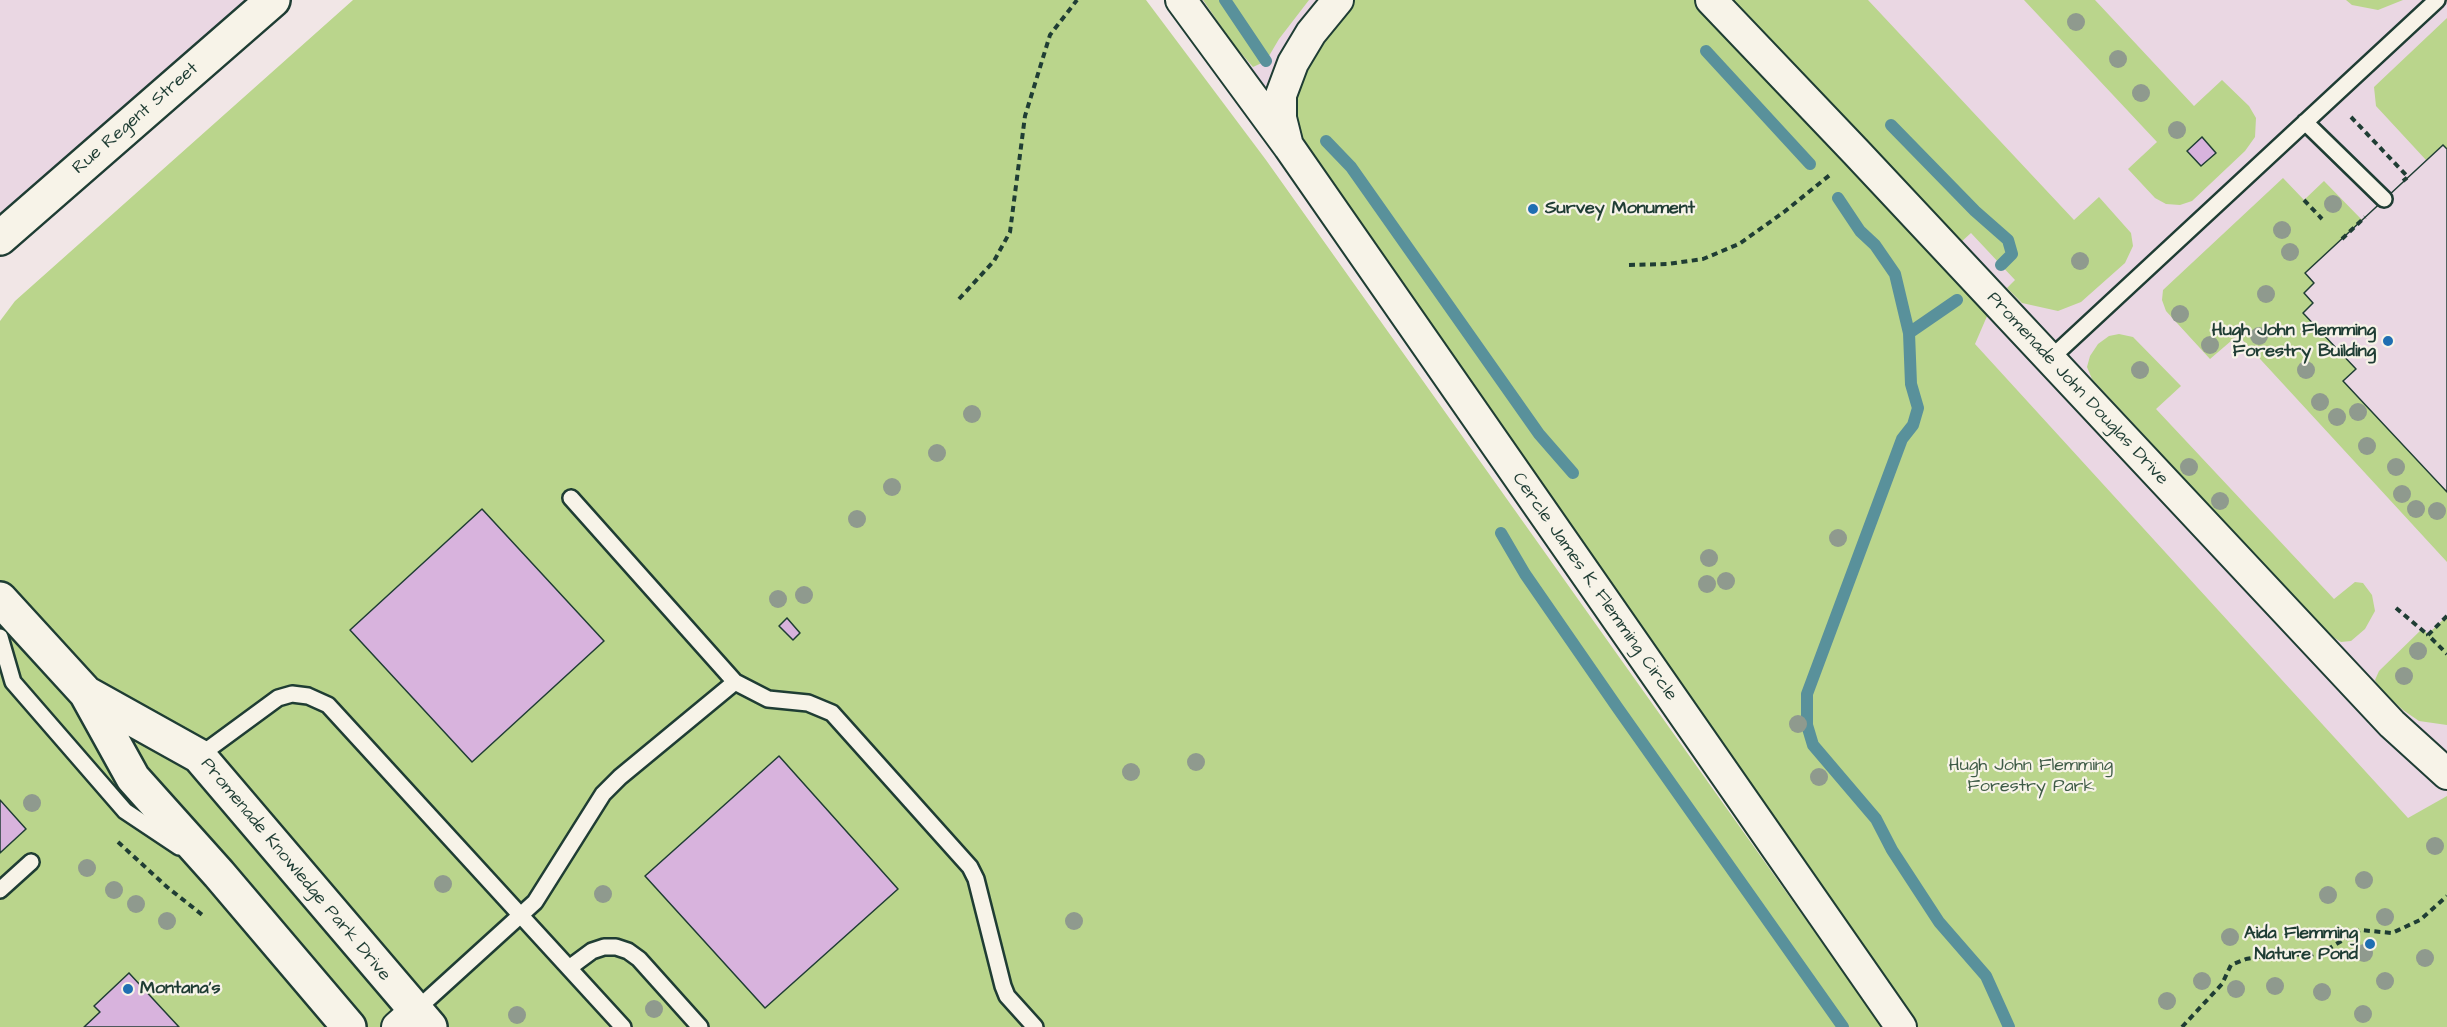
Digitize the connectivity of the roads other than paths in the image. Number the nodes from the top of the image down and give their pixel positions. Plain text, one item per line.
1 (273, 0) edge
2 (1181, 0) edge
3 (1338, 0) edge
4 (1711, 0) edge
5 (2437, 0) edge
6 (2305, 122) junction
7 (1289, 147) junction
8 (2384, 200) dead end
9 (0, 238) edge
10 (2050, 358) junction
11 (571, 498) dead end
12 (0, 598) edge
13 (0, 637) edge
14 (735, 681) junction
15 (86, 693) junction
16 (199, 756) junction
17 (2441, 760) edge
18 (31, 862) dead end
19 (219, 874) junction
20 (0, 891) edge
21 (520, 914) junction
22 (569, 968) junction
23 (414, 1022) edge
24 (349, 1027) edge
25 (623, 1027) edge
26 (700, 1027) edge
27 (1035, 1027) edge
28 (1900, 1027) edge

1 - 9 street, Rue Regent Street
2 - 7 street, Cercle James K. Flemming Circle
3 - 7 street, Cercle James K. Flemming Circle
4 - 10 street, Promenade John Douglas Drive
5 - 6 lane
6 - 8 lane
6 - 10 lane
7 - 28 street, Cercle James K. Flemming Circle
10 - 17 street, Promenade John Douglas Drive
11 - 14 lane
12 - 15 street, Promenade Knowledge Park Drive
13 - 19 lane
14 - 21 lane
14 - 27 lane
15 - 16 street, Promenade Knowledge Park Drive
15 - 19 street, Promenade Knowledge Park Drive
16 - 21 lane
16 - 23 street, Promenade Knowledge Park Drive
18 - 20 lane
19 - 24 street, Promenade Knowledge Park Drive
21 - 22 lane
21 - 23 lane
22 - 25 lane
22 - 26 lane

